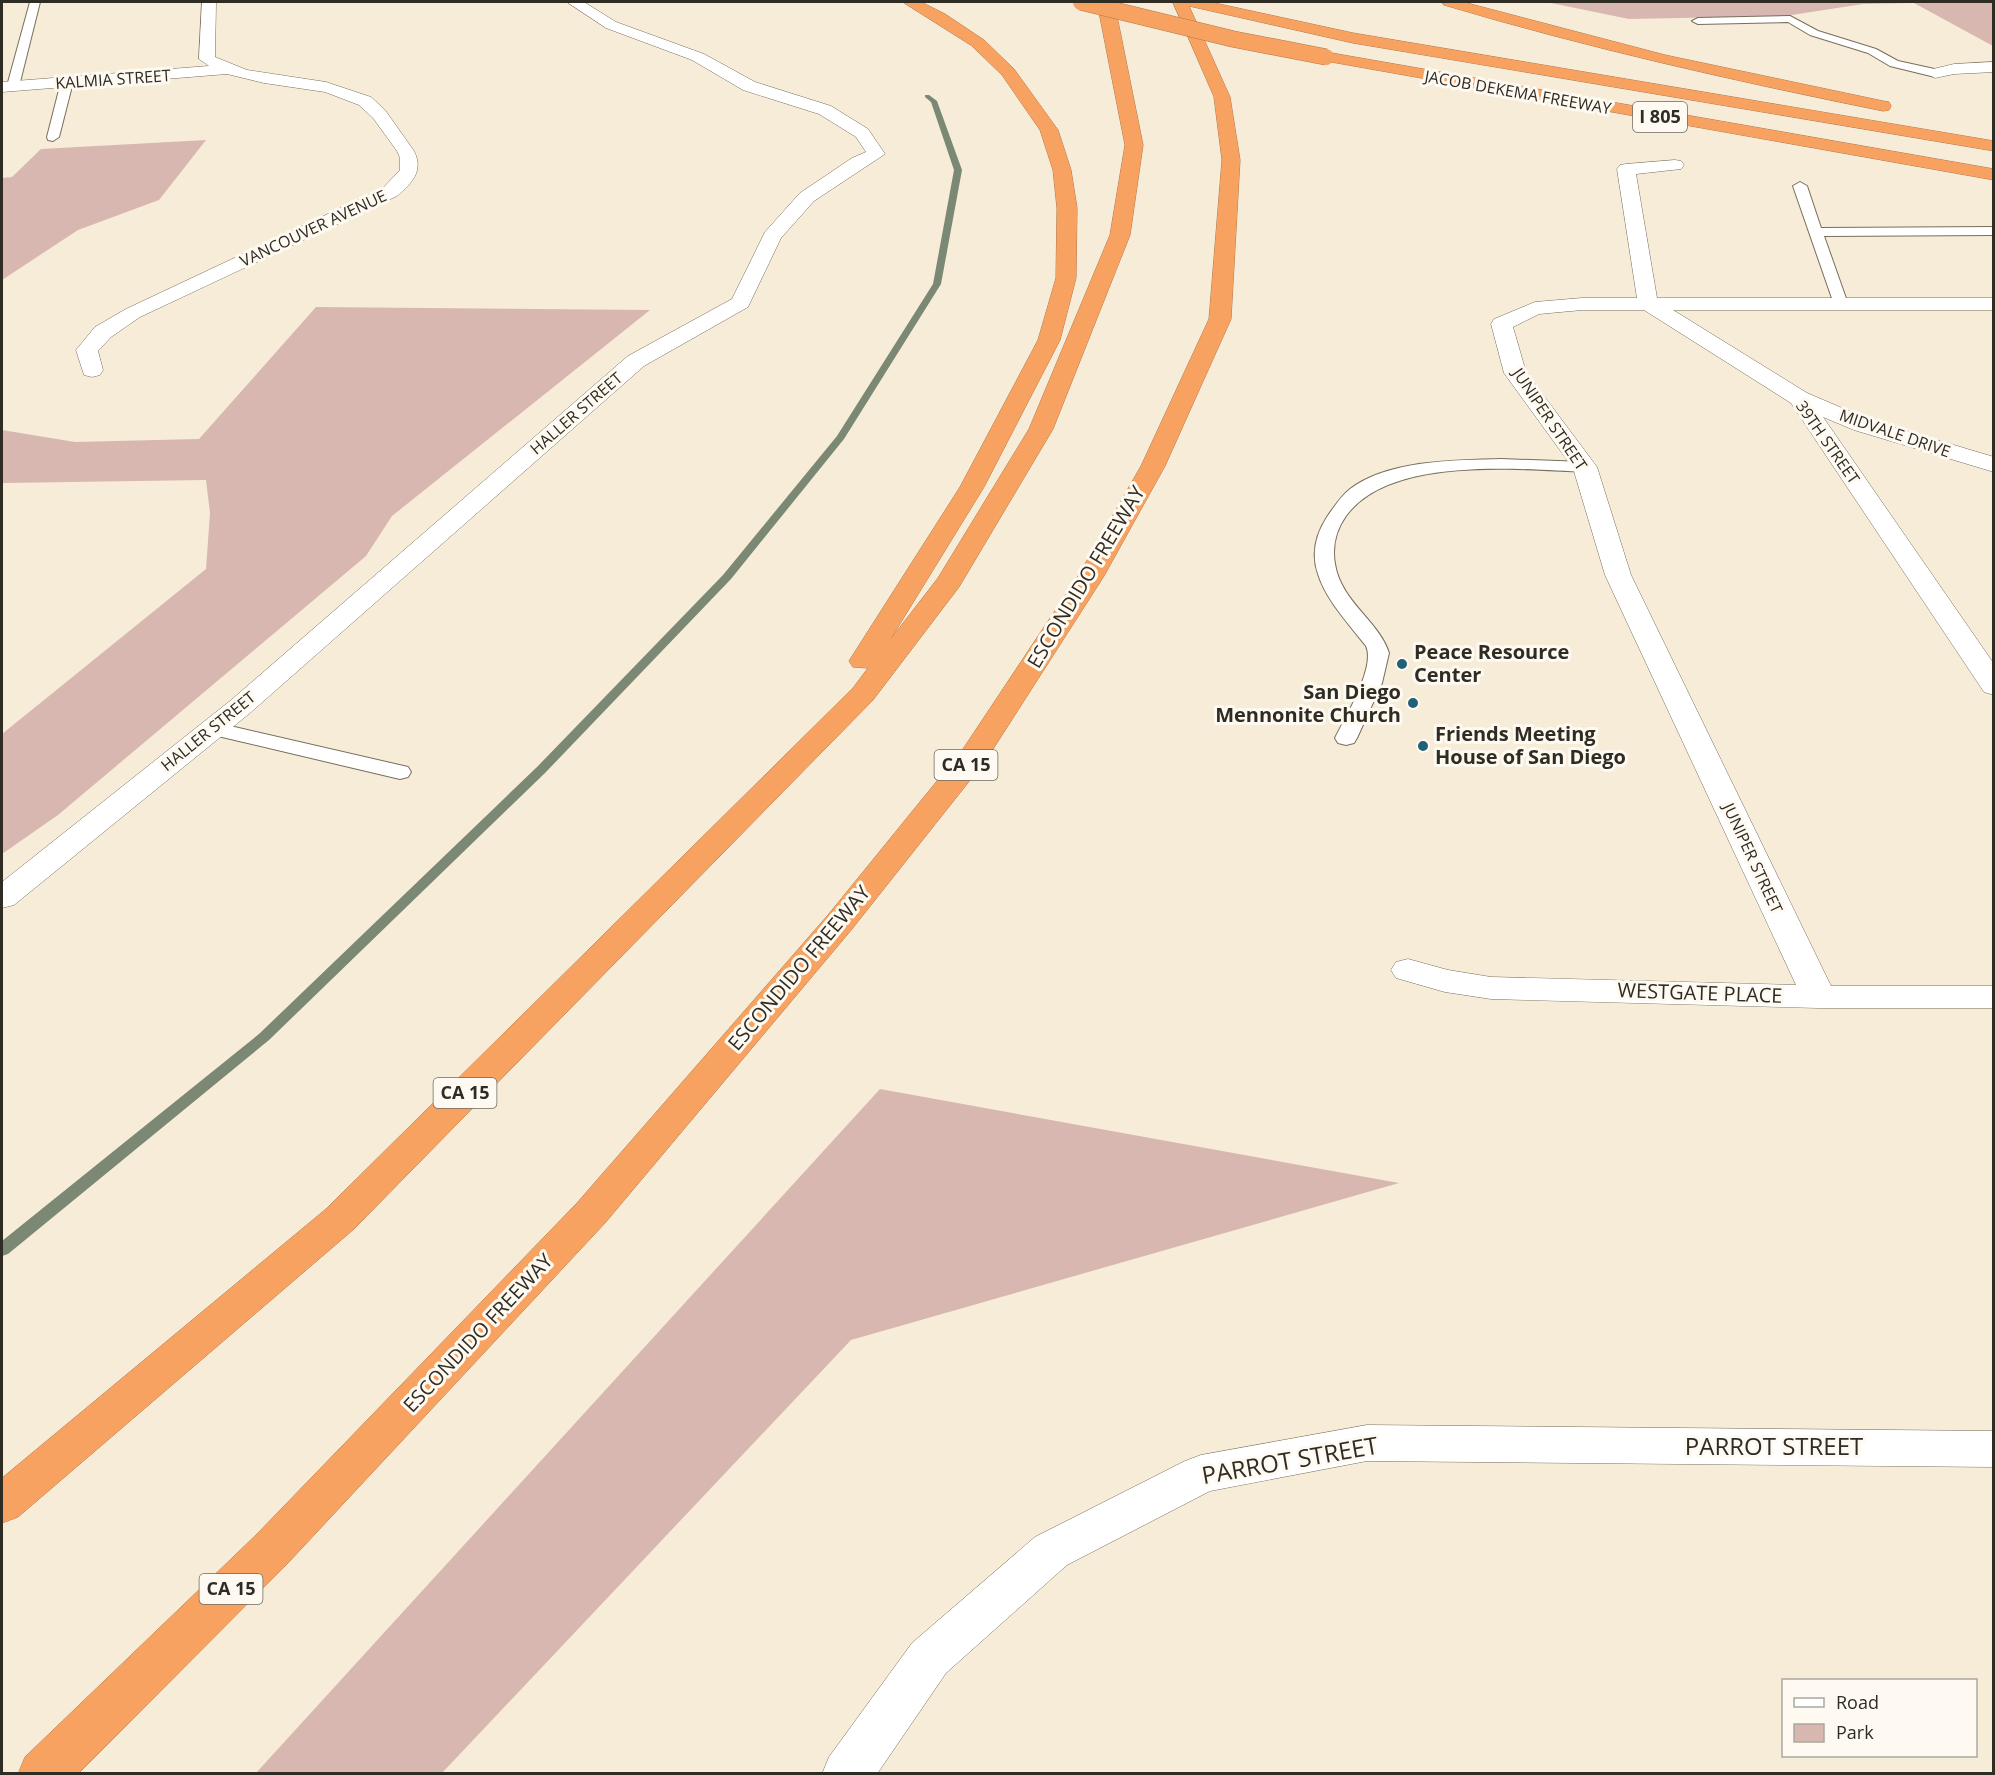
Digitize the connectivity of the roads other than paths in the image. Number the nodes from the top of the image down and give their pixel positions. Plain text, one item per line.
1 (35, 2) edge
2 (209, 2) edge
3 (574, 2) edge
4 (910, 2) edge
5 (1081, 2) edge
6 (1104, 2) edge
7 (1180, 2) edge
8 (1192, 2) edge
9 (1449, 2) edge
10 (1698, 21) dead end
11 (1994, 67) edge
12 (225, 70) junction
13 (1935, 73) joint
14 (67, 82) junction
15 (7, 87) edge
16 (1897, 109) dead end
17 (52, 137) dead end
18 (1994, 146) edge
19 (1675, 165) dead end
20 (1994, 175) edge
21 (1800, 186) dead end
22 (1994, 231) edge
23 (1816, 232) junction
24 (1648, 304) junction
25 (1840, 304) junction
26 (1994, 304) edge
27 (92, 370) dead end
28 (1798, 398) junction
29 (1994, 465) edge
30 (1585, 467) junction
31 (1994, 686) edge
32 (213, 728) junction
33 (1346, 738) dead end
34 (400, 772) dead end
35 (764, 790) junction
36 (2, 897) edge
37 (1408, 970) dead end
38 (1819, 997) junction
39 (1994, 998) edge
40 (1994, 1449) edge
41 (2, 1504) edge
42 (43, 1773) edge
43 (847, 1773) edge

1 - 15 lane
2 - 12 street
3 - 32 street, HALLER STREET
4 - 35 highway
5 - 20 highway, JACOB DEKEMA FREEWAY / I 805, bridge
6 - 35 highway, CA 15
7 - 42 highway, ESCONDIDO FREEWAY / CA 15
8 - 18 highway, JACOB DEKEMA FREEWAY / I 805
9 - 16 highway
10 - 13 lane
11 - 13 street
12 - 14 street, KALMIA STREET
12 - 27 street, VANCOUVER AVENUE
14 - 15 street, KALMIA STREET
14 - 17 lane
19 - 24 street
21 - 23 lane
22 - 23 lane
23 - 25 lane
24 - 25 street, JUNIPER STREET
24 - 28 street, 39TH STREET
24 - 30 street, JUNIPER STREET
25 - 26 street, JUNIPER STREET
28 - 29 street, MIDVALE DRIVE
28 - 31 street, 39TH STREET
30 - 33 lane
30 - 38 street, JUNIPER STREET
32 - 34 lane
32 - 36 street, HALLER STREET
35 - 41 highway, CA 15
37 - 38 street, WESTGATE PLACE
38 - 39 street, WESTGATE PLACE
40 - 43 street, PARROT STREET

